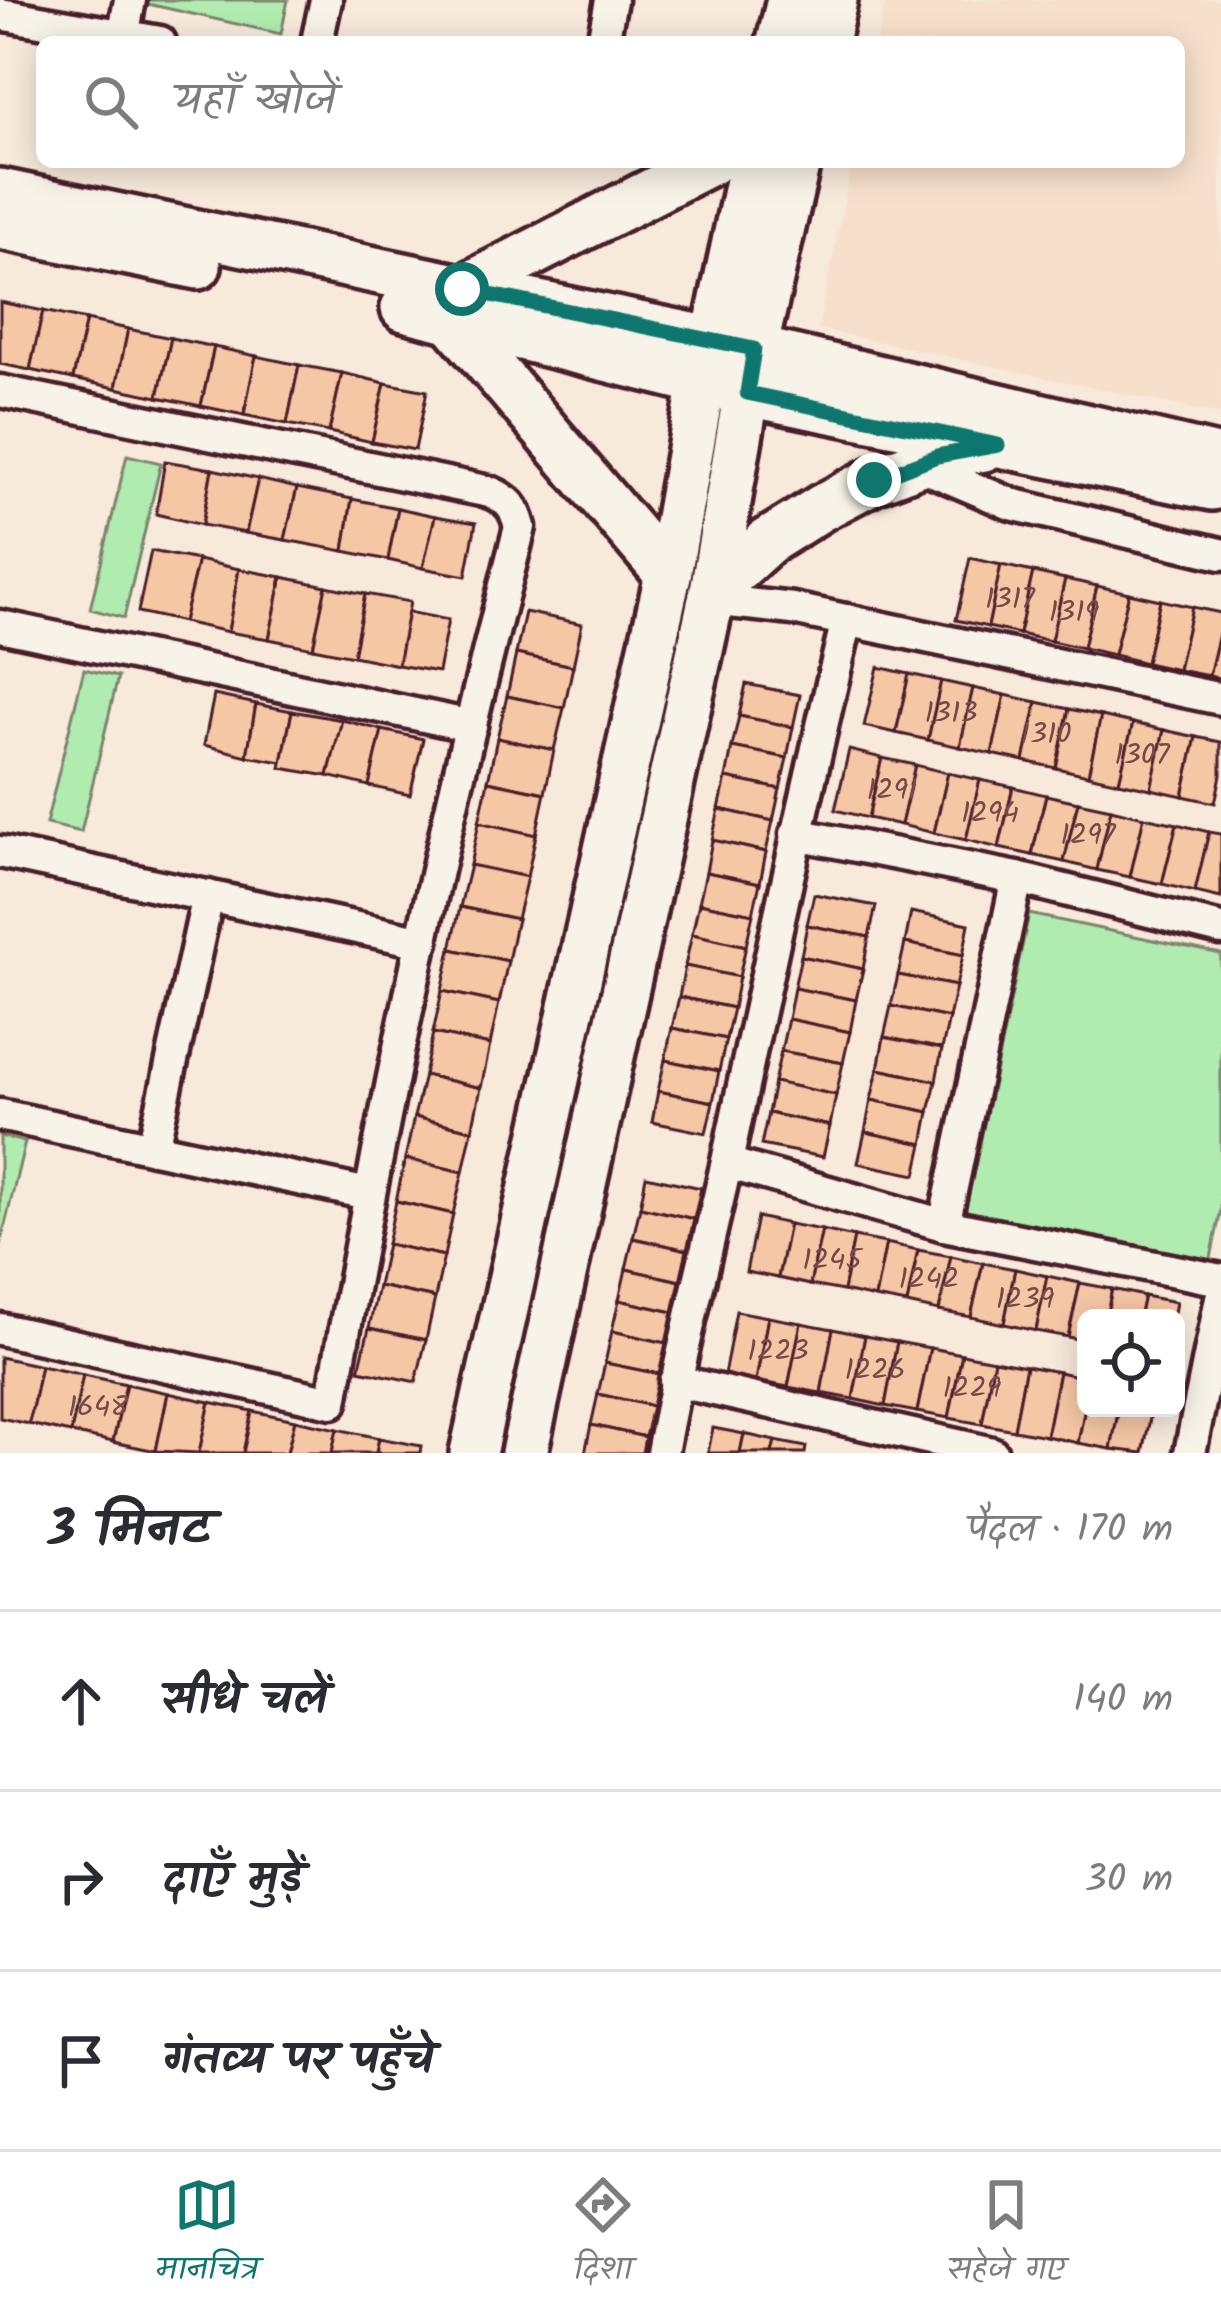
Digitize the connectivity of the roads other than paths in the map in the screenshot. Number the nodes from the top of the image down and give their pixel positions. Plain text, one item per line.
1 (130, 0) edge
2 (326, 0) edge
3 (611, 0) edge
4 (790, 0) edge
5 (834, 0) edge
6 (0, 14) edge
7 (123, 36) joint
8 (318, 36) edge
9 (604, 36) edge
10 (781, 36) edge
11 (826, 36) edge
12 (699, 168) edge
13 (751, 168) edge
14 (795, 168) edge
15 (0, 192) edge
16 (0, 226) edge
17 (455, 303) junction
18 (729, 367) junction
19 (0, 391) edge
20 (998, 445) junction
21 (1221, 459) edge
22 (917, 464) junction
23 (1221, 489) edge
24 (1221, 554) edge
25 (668, 575) junction
26 (712, 595) junction
27 (847, 620) junction
28 (0, 626) edge
29 (1221, 698) edge
30 (471, 726) junction
31 (796, 834) junction
32 (1, 858) edge
33 (1017, 878) junction
34 (208, 896) junction
35 (1221, 929) edge
36 (424, 942) junction
37 (0, 1115) edge
38 (153, 1148) junction
39 (727, 1163) junction
40 (368, 1194) junction
41 (944, 1225) junction
42 (1221, 1280) edge
43 (1221, 1298) edge
44 (0, 1330) edge
45 (675, 1381) junction
46 (473, 1453) edge
47 (524, 1453) edge
48 (662, 1453) edge
49 (992, 1453) edge
50 (1190, 1453) edge

1 - 7 street
2 - 8 street
3 - 9 street
4 - 10 main road
5 - 11 main road
6 - 7 street
12 - 17 main road
13 - 18 main road
14 - 18 main road
15 - 17 main road
16 - 17 main road
17 - 18 main road
17 - 25 main road
18 - 20 main road
18 - 21 main road
18 - 25 main road
18 - 26 main road
19 - 30 street
20 - 22 main road
20 - 23 main road
22 - 24 street
22 - 26 main road
25 - 46 main road
26 - 27 street
26 - 47 main road
27 - 29 street
27 - 31 street
28 - 30 street
30 - 36 street
31 - 33 street
31 - 39 street
32 - 34 street
33 - 35 street
33 - 41 street
34 - 36 street
34 - 38 street
36 - 40 street
37 - 38 street
38 - 40 street
39 - 41 street
39 - 45 street
40 - 44 street
41 - 42 street
43 - 50 street
45 - 48 street
45 - 49 street

